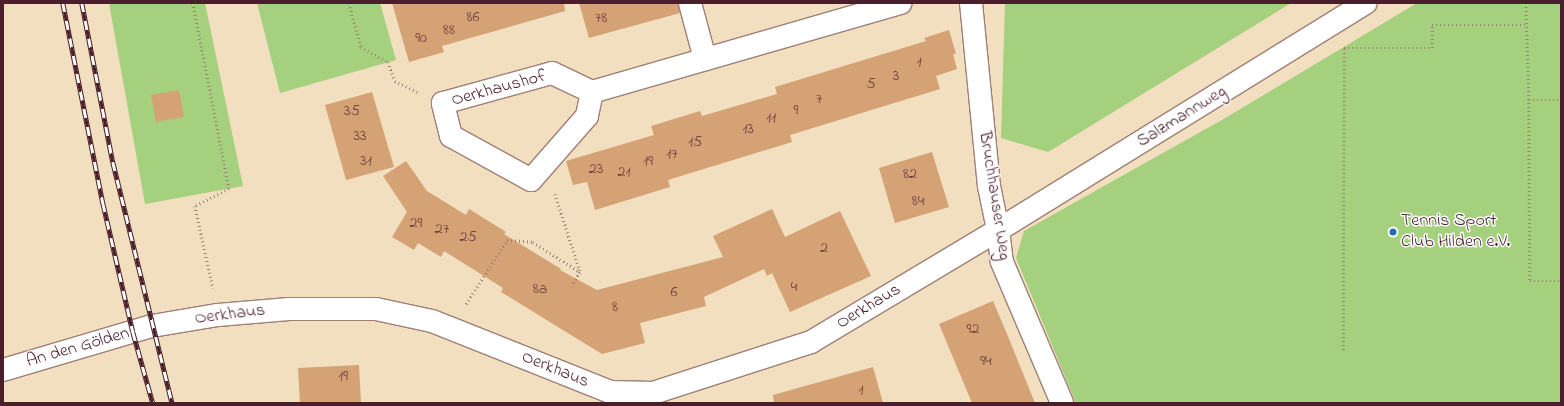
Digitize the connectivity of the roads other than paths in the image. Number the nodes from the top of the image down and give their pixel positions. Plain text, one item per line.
1 (690, 3) edge
2 (900, 3) edge
3 (971, 3) edge
4 (1365, 3) edge
5 (705, 59) junction
6 (592, 92) junction
7 (998, 230) junction
8 (152, 326) joint
9 (3, 370) edge
10 (1062, 403) edge

1 - 5 street
2 - 5 street
3 - 7 street, Bruchhauser Weg
4 - 7 street, Salzmannweg
5 - 6 street
6 - 6 street, Oerkhaushof
7 - 8 street, Oerkhaus
7 - 10 street, Bruchhauser Weg
8 - 9 street, An den Gölden

